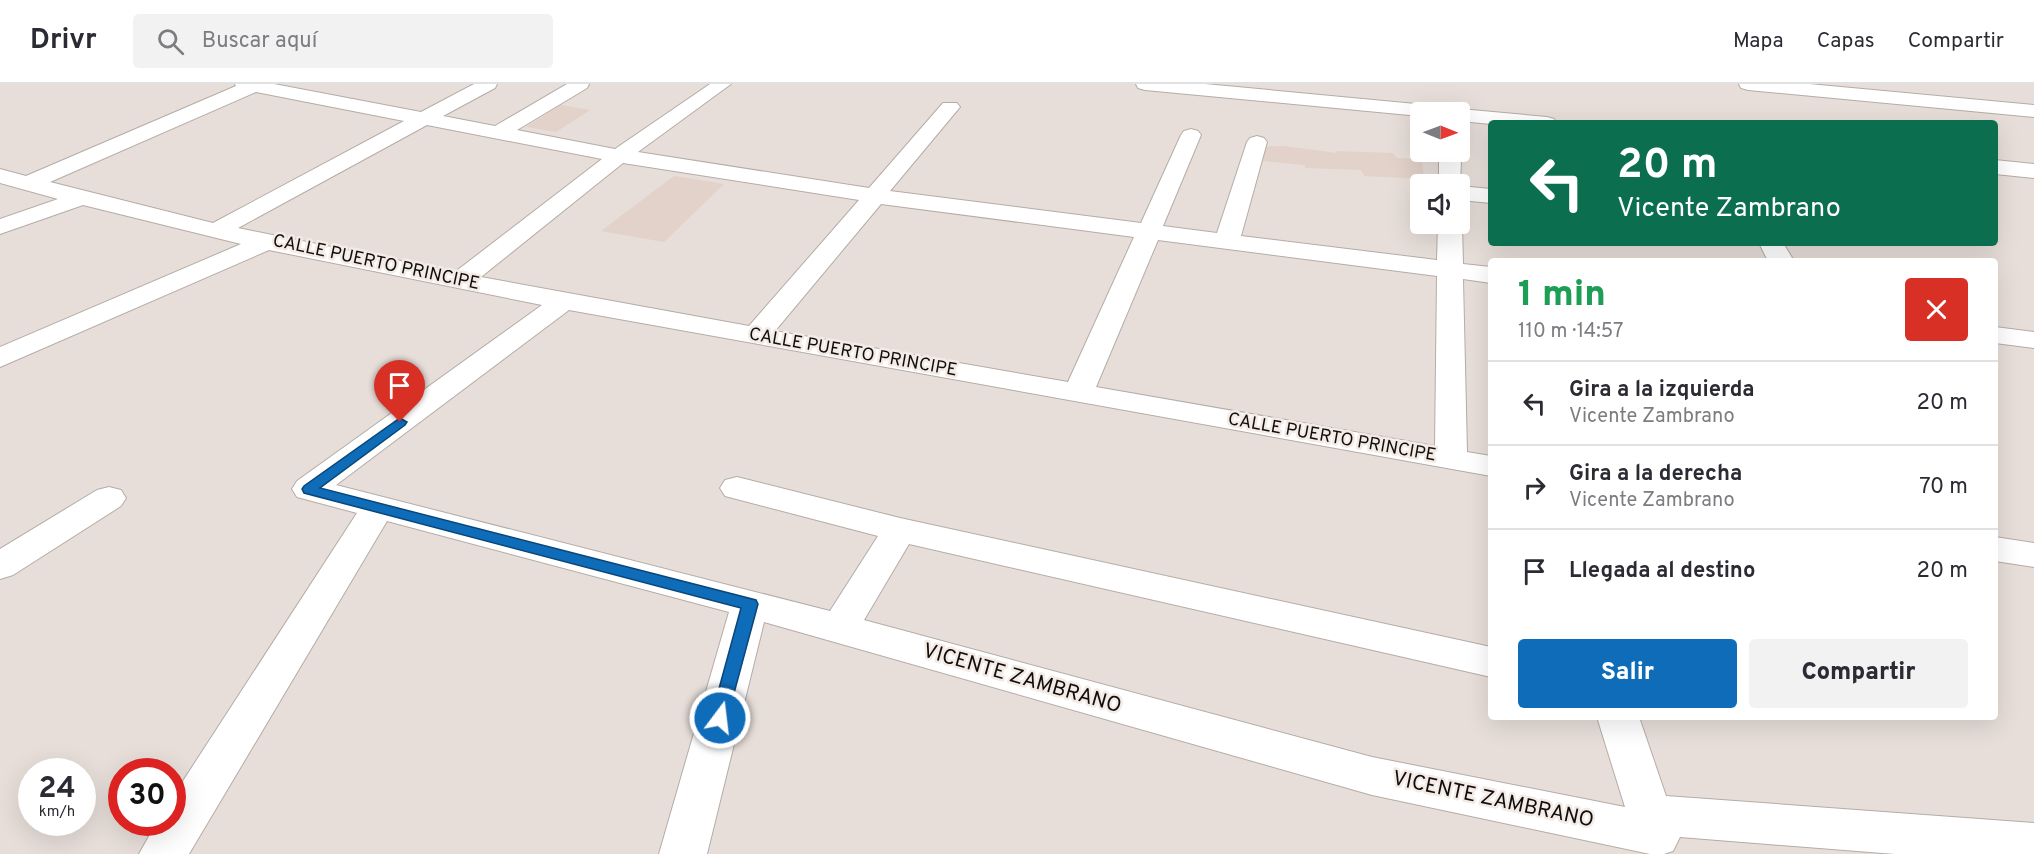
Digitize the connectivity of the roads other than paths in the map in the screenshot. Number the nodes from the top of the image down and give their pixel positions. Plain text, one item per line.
1 (488, 84) edge
2 (580, 84) edge
3 (723, 84) edge
4 (1144, 84) edge
5 (1748, 84) edge
6 (252, 85) edge
7 (1270, 90) edge
8 (950, 107) dead end
9 (1410, 108) edge
10 (2034, 111) edge
11 (1470, 116) edge
12 (422, 120) junction
13 (1514, 120) edge
14 (496, 134) junction
15 (1191, 135) dead end
16 (1257, 142) dead end
17 (619, 156) junction
18 (1998, 167) edge
19 (2034, 171) edge
20 (0, 177) edge
21 (27, 184) junction
22 (1470, 194) edge
23 (875, 196) junction
24 (1488, 196) edge
25 (79, 199) junction
26 (0, 227) edge
27 (217, 230) junction
28 (1148, 231) junction
29 (1450, 234) edge
30 (268, 241) junction
31 (1227, 241) junction
32 (1450, 270) junction
33 (1488, 274) edge
34 (460, 280) junction
35 (564, 301) junction
36 (1998, 335) edge
37 (756, 336) junction
38 (2034, 340) edge
39 (0, 358) edge
40 (1078, 393) junction
41 (1451, 459) junction
42 (1488, 465) edge
43 (737, 488) dead end
44 (109, 498) dead end
45 (378, 507) junction
46 (900, 530) junction
47 (1998, 549) edge
48 (2034, 555) edge
49 (0, 566) edge
50 (750, 604) junction
51 (840, 628) junction
52 (1488, 661) edge
53 (1619, 720) edge
54 (1658, 834) edge
55 (2034, 844) edge
56 (163, 854) edge
57 (683, 854) edge

1 - 12 street
2 - 14 street
3 - 17 street
4 - 7 street
5 - 10 street
6 - 12 street
6 - 21 street
7 - 9 street
8 - 23 street
11 - 13 street
12 - 14 street
12 - 27 street
14 - 17 street
15 - 28 street
16 - 31 street
17 - 23 street
17 - 34 street
18 - 19 street
20 - 21 street, CALLE PUERTO PRINCIPE
21 - 25 street, CALLE PUERTO PRINCIPE
22 - 24 street
23 - 28 street
23 - 37 street
25 - 26 street
25 - 27 street, CALLE PUERTO PRINCIPE
27 - 30 street, CALLE PUERTO PRINCIPE
28 - 31 street
28 - 40 street
29 - 32 street
30 - 34 street, CALLE PUERTO PRINCIPE
30 - 39 street
31 - 32 street
32 - 33 street
32 - 41 street
34 - 35 street, CALLE PUERTO PRINCIPE
35 - 37 street, CALLE PUERTO PRINCIPE
35 - 45 street, VICENTE ZAMBRANO
36 - 38 street
37 - 40 street, CALLE PUERTO PRINCIPE
40 - 41 street, CALLE PUERTO PRINCIPE
41 - 42 street, CALLE PUERTO PRINCIPE
43 - 46 street
44 - 49 street
45 - 50 street, VICENTE ZAMBRANO
45 - 56 street
46 - 51 street
46 - 52 street
47 - 48 street
50 - 51 street, VICENTE ZAMBRANO
50 - 57 street
51 - 54 street, VICENTE ZAMBRANO
53 - 54 street
54 - 55 street, VICENTE ZAMBRANO

